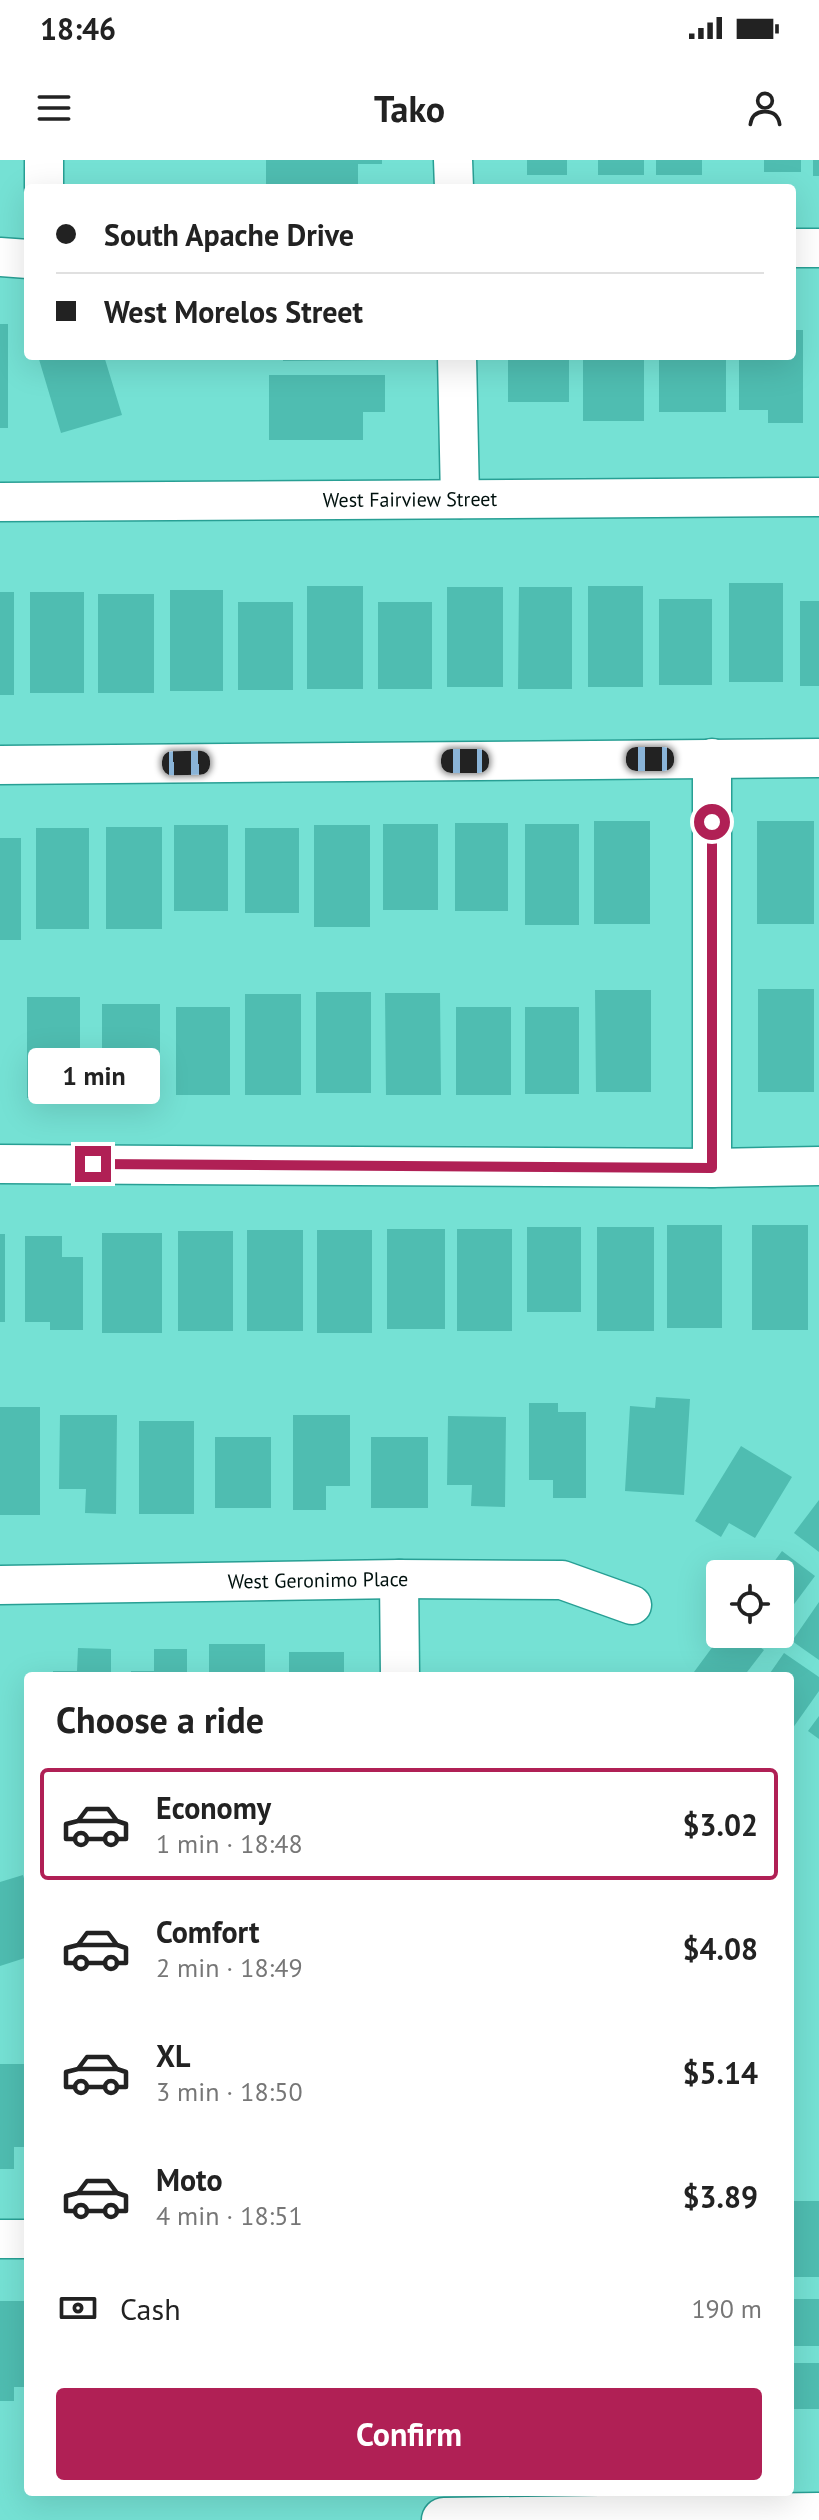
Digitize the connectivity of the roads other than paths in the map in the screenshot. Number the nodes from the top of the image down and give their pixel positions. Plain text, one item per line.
1 (44, 160) edge
2 (453, 160) edge
3 (44, 184) edge
4 (454, 184) edge
5 (796, 248) edge
6 (819, 248) edge
7 (0, 257) edge
8 (24, 259) edge
9 (457, 360) edge
10 (819, 497) edge
11 (460, 499) junction
12 (0, 502) edge
13 (712, 758) junction
14 (819, 758) edge
15 (0, 765) edge
16 (0, 1164) edge
17 (819, 1166) edge
18 (712, 1168) junction
19 (399, 1579) junction
20 (0, 1585) edge
21 (632, 1605) dead end
22 (400, 1672) edge
23 (0, 2239) edge
24 (24, 2239) edge
25 (819, 2515) edge
26 (444, 2520) edge

1 - 3 street
2 - 4 street
5 - 6 street
7 - 8 street
9 - 11 street
10 - 11 street, West Fairview Street
11 - 12 street, West Fairview Street
13 - 14 street
13 - 15 street
13 - 18 street
16 - 18 street
17 - 18 street
19 - 20 street, West Geronimo Place
19 - 21 street, West Geronimo Place
19 - 22 street
23 - 24 street
25 - 26 main road

